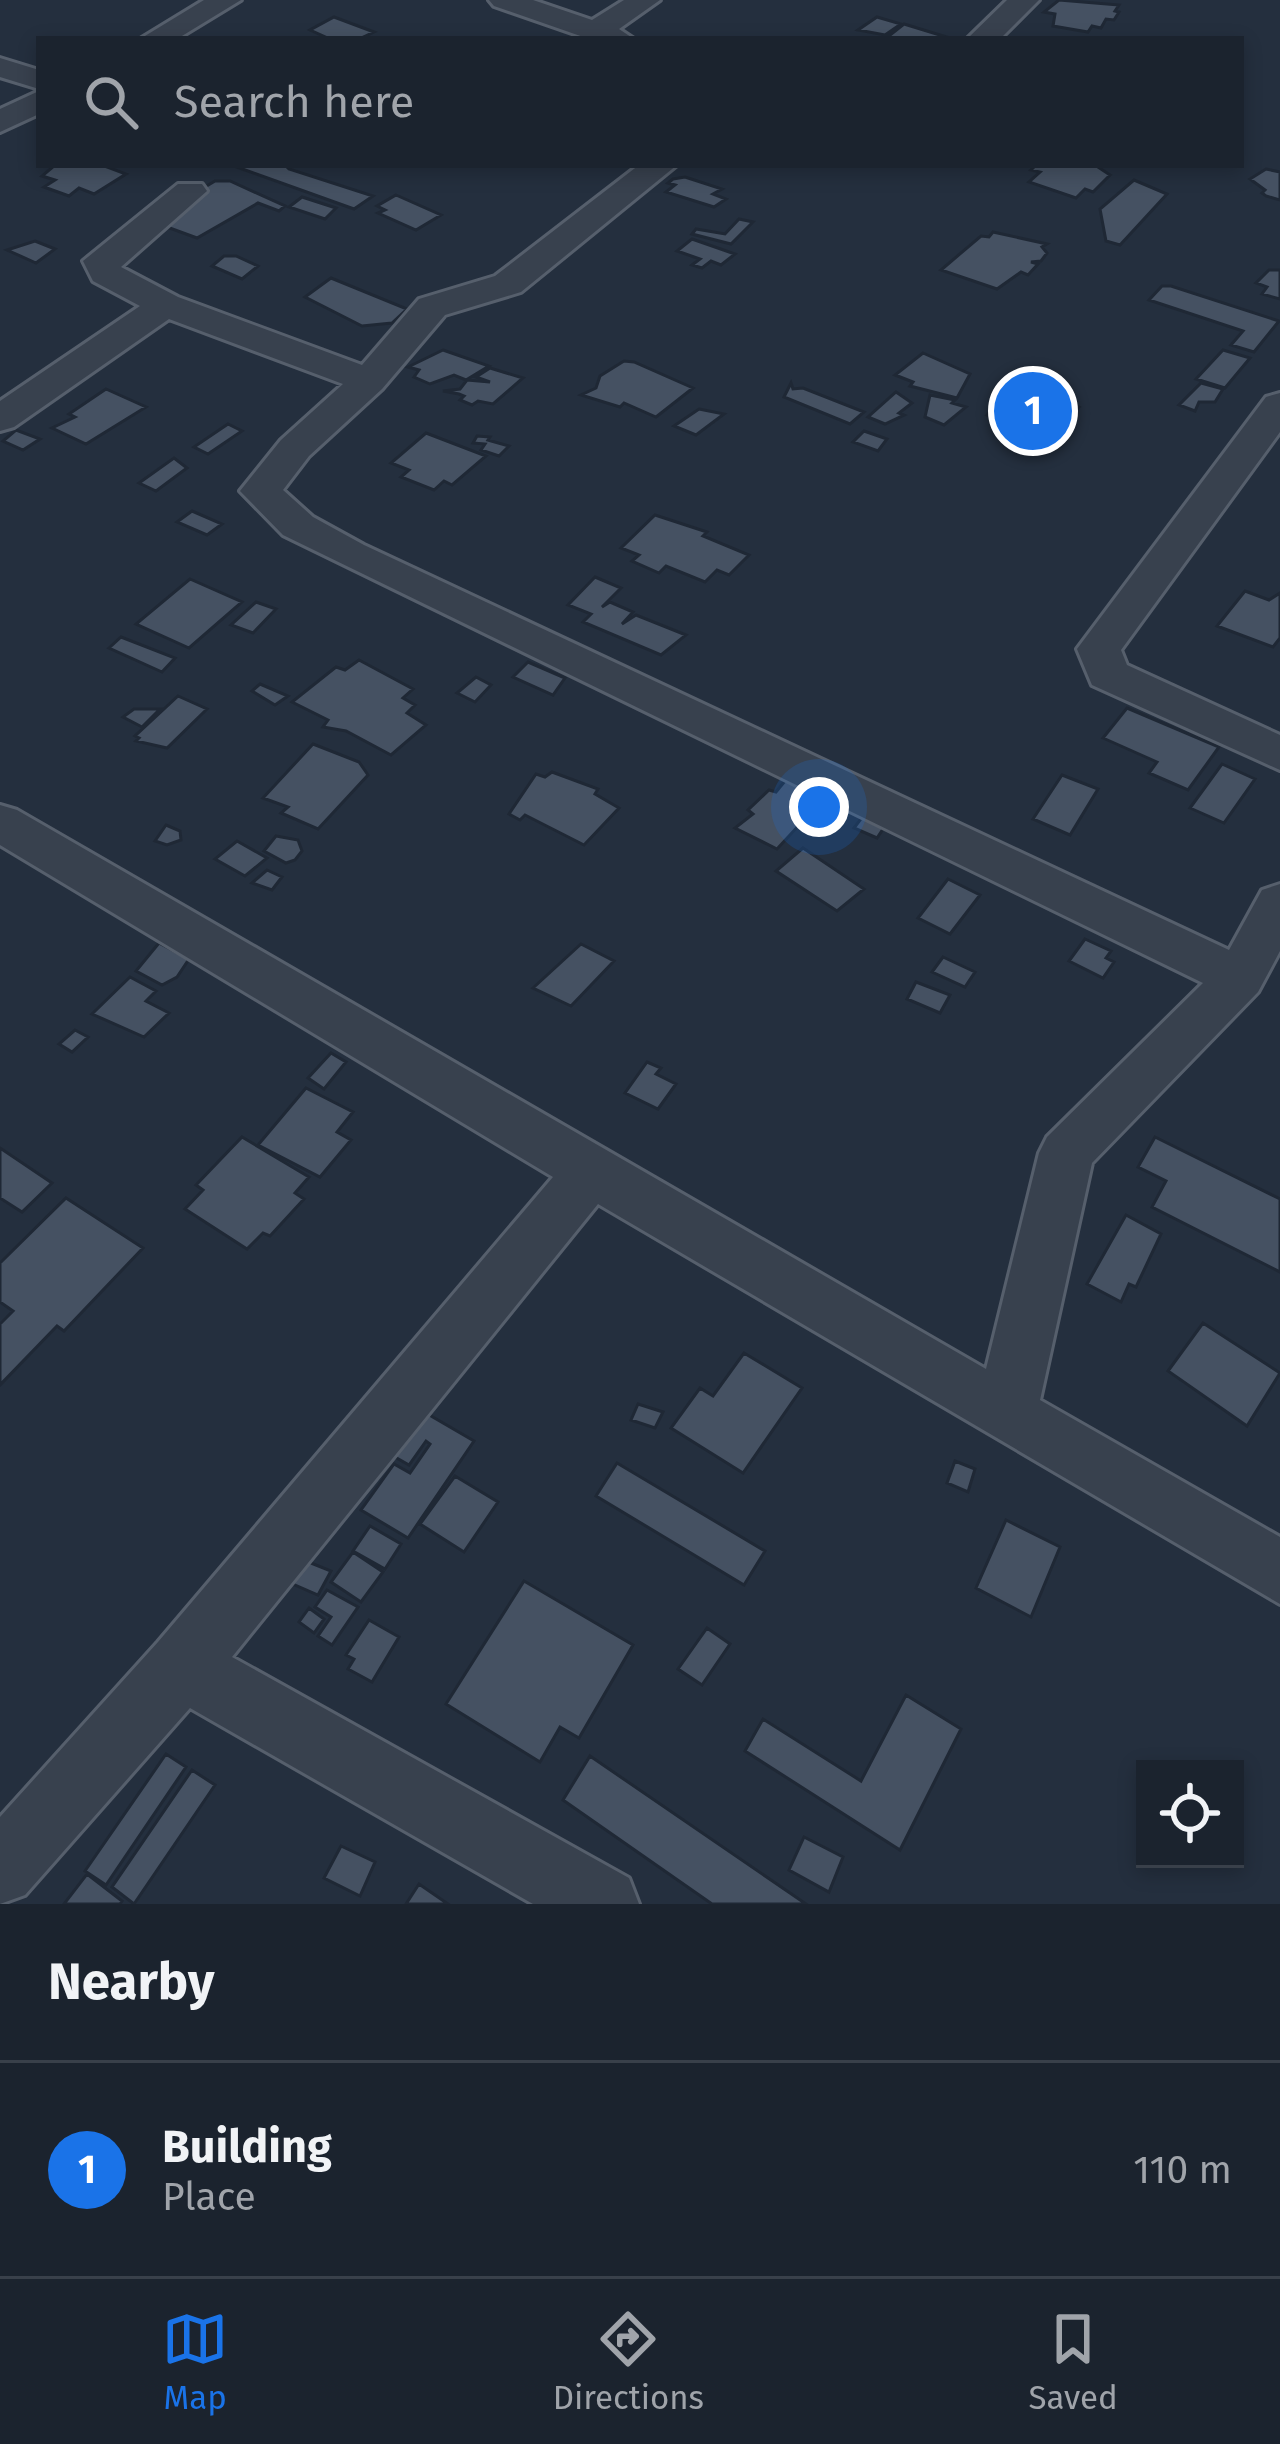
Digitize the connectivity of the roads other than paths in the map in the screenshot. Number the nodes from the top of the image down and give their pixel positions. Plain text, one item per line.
1 (226, 0) edge
2 (504, 0) edge
3 (645, 0) edge
4 (1024, 0) edge
5 (607, 35) edge
6 (160, 36) edge
7 (985, 36) edge
8 (0, 67) edge
9 (36, 79) edge
10 (36, 103) edge
11 (0, 122) edge
12 (656, 168) edge
13 (190, 191) dead end
14 (165, 304) junction
15 (369, 381) junction
16 (1280, 405) edge
17 (0, 419) edge
18 (1280, 754) edge
19 (0, 822) edge
20 (1280, 903) edge
21 (1240, 978) junction
22 (591, 1172) junction
23 (1006, 1413) junction
24 (1280, 1572) edge
25 (182, 1666) junction
26 (0, 1870) edge
27 (603, 1904) edge

1 - 6 street
2 - 5 street
3 - 5 street
4 - 7 street
8 - 9 street
10 - 11 street
12 - 15 street
13 - 14 street
14 - 15 street
14 - 17 street
15 - 21 street
16 - 18 street
19 - 22 street
20 - 21 street
21 - 23 street
22 - 23 street
22 - 25 street
23 - 24 street
25 - 26 street
25 - 27 street

